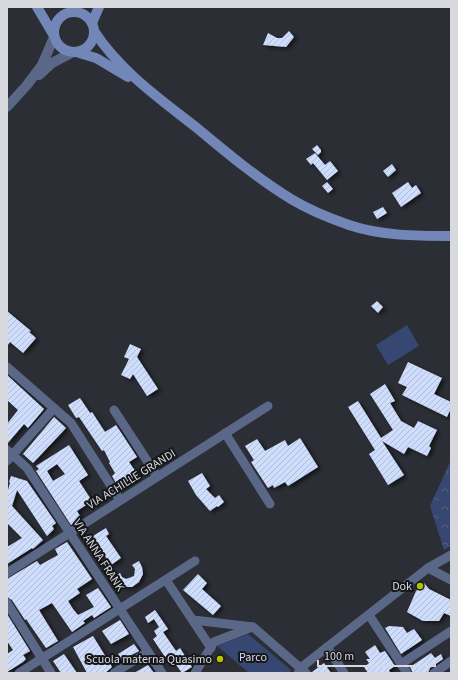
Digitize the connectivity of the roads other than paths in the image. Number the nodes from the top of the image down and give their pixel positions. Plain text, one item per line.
1 (37, 7) edge
2 (59, 7) edge
3 (87, 7) edge
4 (99, 7) edge
5 (72, 11) junction
6 (93, 27) junction
7 (54, 36) junction
8 (74, 52) junction
9 (27, 85) junction
10 (146, 89) junction
11 (7, 107) edge
12 (451, 236) edge
13 (7, 367) edge
14 (268, 406) dead end
15 (54, 408) junction
16 (114, 410) dead end
17 (225, 433) junction
18 (9, 455) edge
19 (157, 476) junction
20 (120, 500) junction
21 (270, 504) dead end
22 (70, 532) junction
23 (451, 555) edge
24 (195, 561) dead end
25 (428, 568) junction
26 (7, 573) edge
27 (166, 580) junction
28 (451, 580) edge
29 (7, 603) edge
30 (120, 609) junction
31 (369, 614) junction
32 (192, 620) junction
33 (253, 627) junction
34 (451, 631) edge
35 (327, 647) junction
36 (211, 648) junction
37 (148, 652) junction
38 (42, 658) junction
39 (451, 662) edge
40 (401, 664) junction
41 (302, 672) edge
42 (19, 673) edge
43 (51, 673) edge
44 (114, 673) edge
45 (162, 673) edge
46 (195, 673) edge
47 (344, 673) edge
48 (407, 673) edge
49 (434, 673) edge

1 - 7 main road
2 - 5 main road
3 - 5 main road
4 - 6 main road
5 - 6 main road
5 - 7 main road
6 - 8 main road
6 - 10 main road
7 - 8 main road
7 - 9 street
8 - 9 street
8 - 10 main road
9 - 11 street
10 - 12 main road
13 - 15 street
14 - 17 street, VIA ACHILLE GRANDI
15 - 18 street
15 - 20 street
16 - 19 street
17 - 19 street, VIA ACHILLE GRANDI
17 - 21 street
18 - 22 street, VIA ANNA FRANK
19 - 20 street, VIA ACHILLE GRANDI
20 - 22 street, VIA ACHILLE GRANDI
22 - 26 street, VIA ACHILLE GRANDI
22 - 30 street, VIA ANNA FRANK
23 - 25 street
24 - 27 street
25 - 28 street
25 - 31 street
27 - 30 street
27 - 32 street
29 - 38 street
30 - 37 street, VIA ANNA FRANK
30 - 38 street
31 - 35 street
31 - 40 street
32 - 33 street
32 - 36 street
33 - 36 street
33 - 41 street
34 - 40 street
35 - 41 street
35 - 47 street
36 - 46 street
37 - 44 street
37 - 45 street, VIA ANNA FRANK
38 - 42 street
38 - 43 street
39 - 49 street
40 - 48 street

